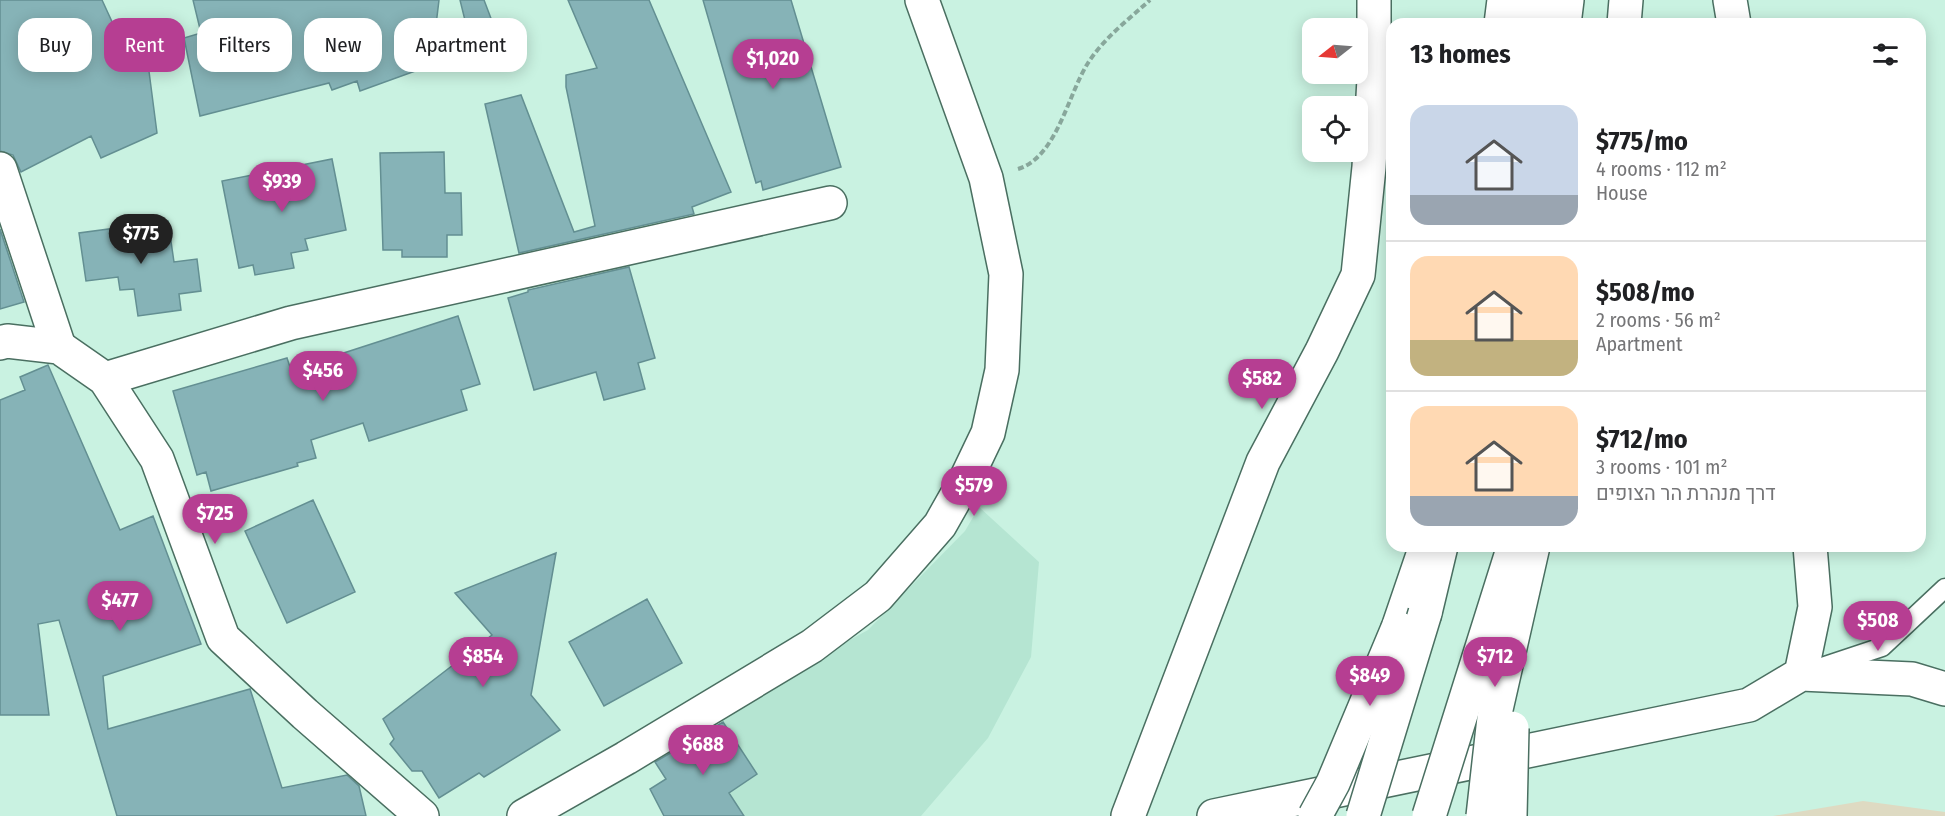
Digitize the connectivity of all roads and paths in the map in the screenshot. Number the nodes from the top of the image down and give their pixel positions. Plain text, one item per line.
1 (922, 0) edge
2 (1150, 0) edge
3 (1374, 0) edge
4 (1504, 0) edge
5 (1535, 0) edge
6 (1567, 0) edge
7 (1626, 0) edge
8 (1730, 0) edge
9 (1502, 18) edge
10 (1533, 18) edge
11 (1565, 18) edge
12 (1624, 18) edge
13 (1733, 18) edge
14 (0, 169) edge
15 (986, 178) junction
16 (830, 204) dead end
17 (0, 343) edge
18 (59, 347) junction
19 (105, 379) junction
20 (1425, 552) edge
21 (1439, 552) edge
22 (1512, 552) edge
23 (1532, 552) edge
24 (1810, 552) edge
25 (1945, 588) edge
26 (1522, 593) junction
27 (1412, 621) junction
28 (1801, 674) junction
29 (1945, 688) edge
30 (422, 816) edge
31 (524, 816) edge
32 (1128, 816) edge
33 (1214, 816) edge
34 (1315, 816) edge
35 (1363, 816) edge
36 (1429, 816) edge
37 (1483, 816) edge
38 (1510, 816) edge

1 - 15 main road
2 - 15 path
3 - 32 main road
4 - 9 main road
5 - 10 main road
6 - 11 main road
7 - 12 main road
8 - 13 main road
14 - 18 main road
15 - 31 main road
16 - 19 main road
17 - 18 main road
18 - 19 main road
19 - 30 main road
20 - 27 main road
21 - 27 main road
22 - 36 main road, bridge
23 - 26 main road, bridge
24 - 28 main road
25 - 28 lane
26 - 37 main road, bridge
26 - 38 main road, bridge
27 - 34 main road, bridge
27 - 35 main road, bridge
28 - 29 main road
28 - 33 main road

